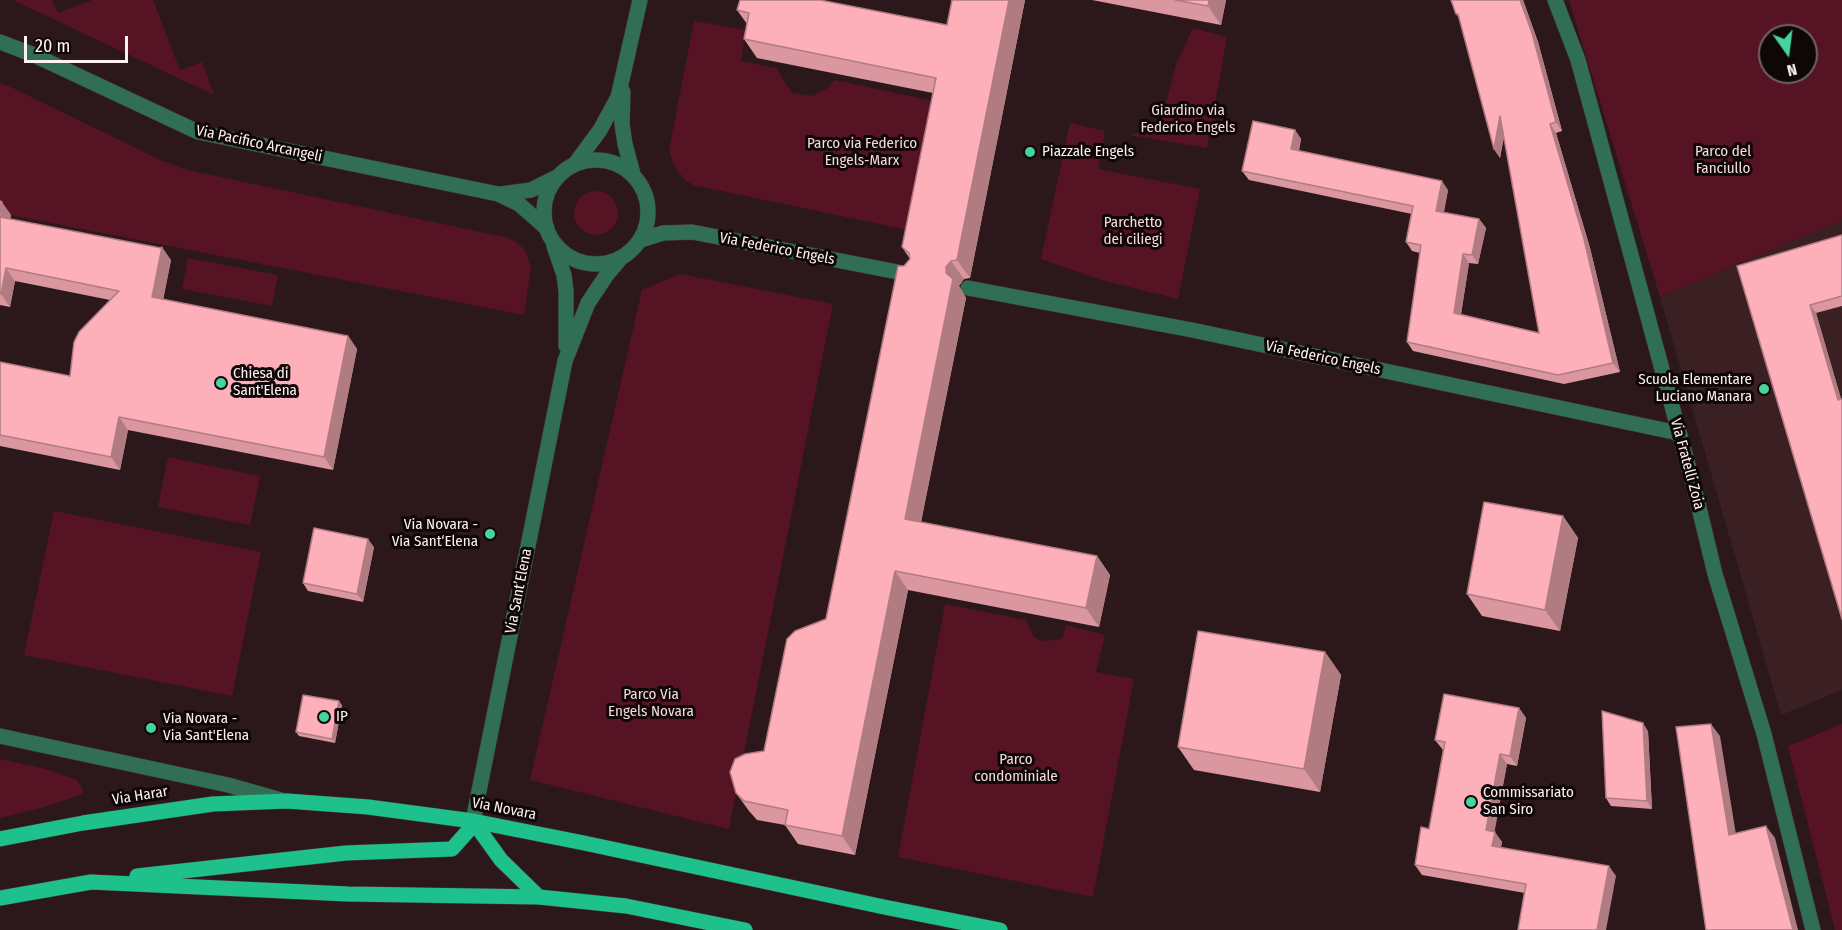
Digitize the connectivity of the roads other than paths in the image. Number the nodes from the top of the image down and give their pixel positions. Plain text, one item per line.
1 (640, 0) edge
2 (1555, 0) edge
3 (0, 42) edge
4 (623, 80) junction
5 (575, 164) junction
6 (633, 174) junction
7 (555, 178) junction
8 (498, 194) junction
9 (545, 227) junction
10 (641, 240) junction
11 (552, 242) junction
12 (621, 258) junction
13 (913, 275) edge
14 (968, 288) dead end
15 (565, 361) junction
16 (1678, 433) junction
17 (0, 736) edge
18 (287, 801) junction
19 (473, 821) junction
20 (0, 839) edge
21 (91, 882) junction
22 (539, 897) junction
23 (0, 898) edge
24 (745, 930) edge
25 (1000, 930) edge
26 (1813, 930) edge

1 - 4 street
2 - 16 street, Via Fratelli Zoia
3 - 8 street, Via Pacifico Arcangeli
4 - 5 street
4 - 6 street
5 - 6 street
5 - 7 street
6 - 10 street
7 - 8 street, Via Pacifico Arcangeli
7 - 9 street
8 - 9 street, Via Pacifico Arcangeli
9 - 11 street
10 - 12 street
10 - 13 street, Via Federico Engels
11 - 12 street
11 - 15 street, Via Sant’Elena
12 - 15 street, Via Sant’Elena
14 - 16 street, Via Federico Engels
15 - 19 street, Via Sant’Elena
16 - 26 street, Via Fratelli Zoia
17 - 18 street, Via Novara
18 - 19 main road, Via Novara
18 - 20 main road, Via Harar
19 - 21 main road
19 - 22 main road
19 - 25 main road, Via Novara
21 - 22 main road
21 - 23 main road
22 - 24 main road

